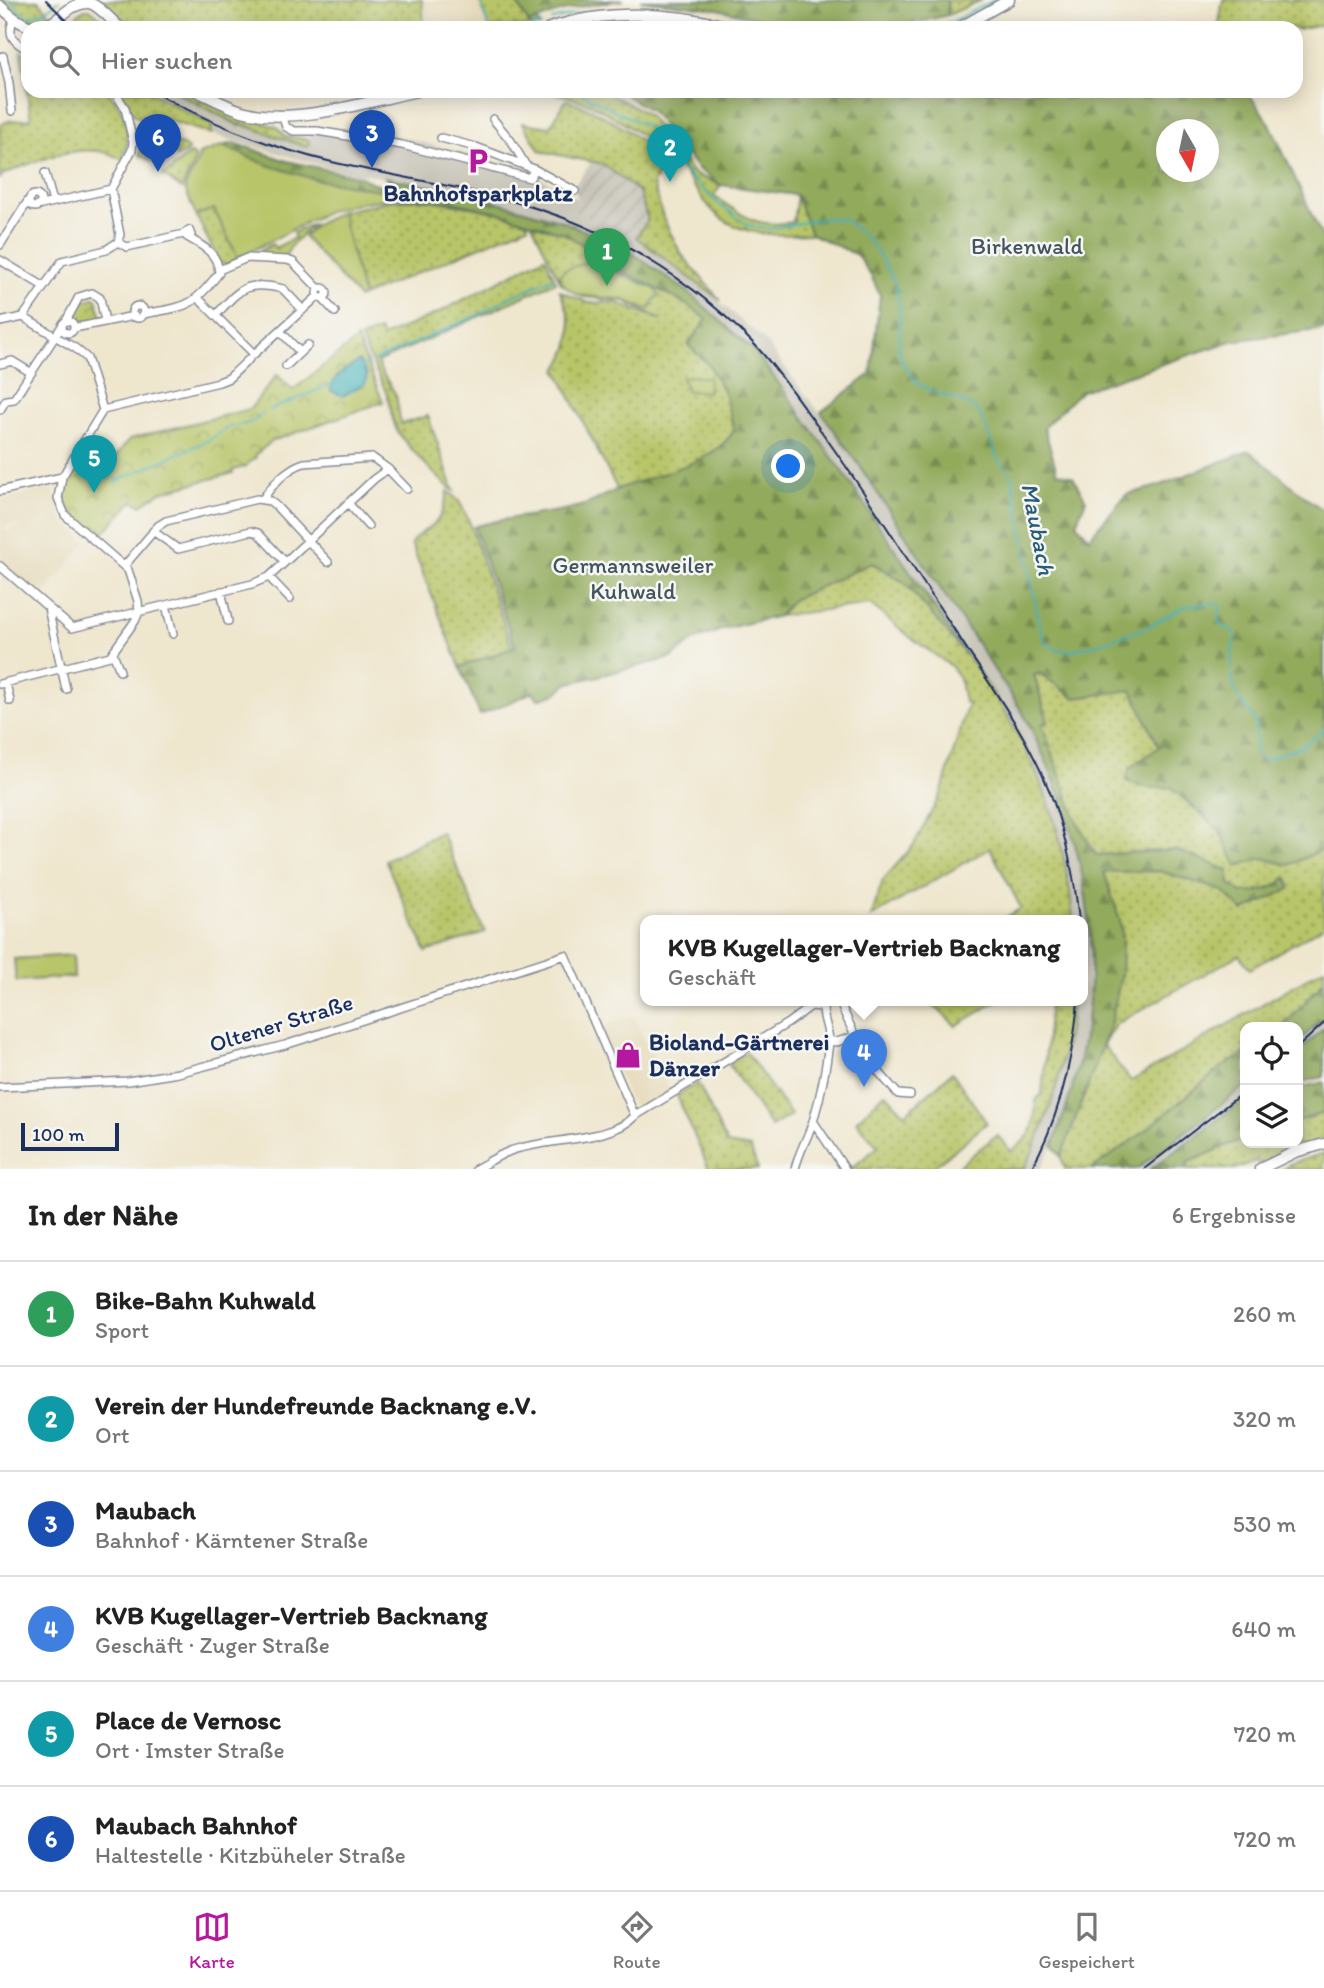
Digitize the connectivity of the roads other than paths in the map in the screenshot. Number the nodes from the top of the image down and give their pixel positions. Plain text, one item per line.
1 (1009, 0) edge
2 (85, 1) edge
3 (0, 6) edge
4 (14, 19) junction
5 (50, 21) edge
6 (113, 21) edge
7 (573, 21) edge
8 (695, 21) edge
9 (971, 21) edge
10 (21, 22) edge
11 (21, 45) edge
12 (2, 57) edge
13 (119, 98) edge
14 (213, 98) edge
15 (384, 98) edge
16 (12, 111) dead end
17 (282, 115) junction
18 (493, 119) dead end
19 (441, 138) dead end
20 (525, 165) junction
21 (534, 169) junction
22 (46, 173) dead end
23 (111, 189) junction
24 (575, 191) dead end
25 (52, 202) junction
26 (118, 242) junction
27 (0, 245) edge
28 (0, 260) edge
29 (219, 270) junction
30 (43, 286) junction
31 (320, 294) junction
32 (198, 298) junction
33 (303, 310) junction
34 (335, 312) dead end
35 (216, 315) junction
36 (23, 317) junction
37 (106, 321) junction
38 (0, 322) edge
39 (64, 323) junction
40 (280, 331) junction
41 (57, 337) junction
42 (308, 345) dead end
43 (300, 352) junction
44 (251, 355) junction
45 (0, 364) edge
46 (286, 366) dead end
47 (30, 372) junction
48 (3, 401) edge
49 (0, 410) edge
50 (103, 410) junction
51 (388, 469) junction
52 (62, 477) junction
53 (407, 489) dead end
54 (0, 491) edge
55 (263, 499) junction
56 (348, 503) junction
57 (368, 526) dead end
58 (153, 531) junction
59 (308, 541) junction
60 (285, 562) junction
61 (328, 562) dead end
62 (125, 565) junction
63 (0, 566) edge
64 (269, 577) junction
65 (221, 592) junction
66 (290, 599) dead end
67 (166, 605) junction
68 (48, 608) junction
69 (139, 612) junction
70 (228, 621) dead end
71 (72, 628) junction
72 (53, 632) junction
73 (173, 635) dead end
74 (113, 653) junction
75 (61, 669) junction
76 (120, 671) dead end
77 (3, 684) edge
78 (66, 688) dead end
79 (10, 701) dead end
80 (811, 1006) edge
81 (823, 1006) edge
82 (841, 1006) edge
83 (855, 1036) junction
84 (829, 1040) junction
85 (0, 1087) edge
86 (910, 1095) dead end
87 (635, 1116) junction
88 (813, 1121) junction
89 (1324, 1144) edge
90 (476, 1169) edge
91 (795, 1169) edge
92 (845, 1169) edge
93 (1259, 1169) edge

1 - 9 street
2 - 5 street
2 - 6 street
3 - 4 street
4 - 10 street
4 - 11 street
7 - 8 street
12 - 16 street
13 - 23 street
14 - 17 street
15 - 17 street
17 - 21 street
18 - 20 street
19 - 20 street
20 - 21 street
21 - 24 street
22 - 25 street
23 - 25 street
23 - 26 street
25 - 27 street
26 - 29 street
26 - 30 street
28 - 30 street
29 - 31 street
29 - 32 street
30 - 36 street
31 - 33 street
31 - 34 street
32 - 35 street
32 - 37 street
33 - 35 street
33 - 40 street
35 - 44 street
36 - 38 street
36 - 41 street
37 - 39 street
37 - 39 street
39 - 41 street
40 - 43 street
40 - 44 street
41 - 47 street
41 - 50 street
42 - 43 street
43 - 46 street
44 - 50 street
45 - 47 street
47 - 48 street
48 - 49 street
50 - 52 street
51 - 53 street
51 - 55 street
51 - 56 street
52 - 54 street
52 - 62 street
55 - 58 street
55 - 59 street
56 - 57 street
56 - 59 street
58 - 60 street
58 - 62 street
59 - 60 street
59 - 61 street
60 - 64 street
62 - 69 street
63 - 68 street
64 - 65 street
64 - 66 street
65 - 67 street
65 - 70 street
67 - 69 street
67 - 73 street
68 - 71 street
68 - 72 street
69 - 71 street
69 - 74 street
71 - 72 street
72 - 75 street
74 - 75 street
74 - 76 street
75 - 77 street
75 - 78 street
77 - 79 street
80 - 87 street
81 - 84 street
82 - 83 street
83 - 84 street
83 - 86 street
84 - 88 street
85 - 87 street, Oltener Straße
87 - 90 street
88 - 91 street
88 - 92 street
89 - 93 street

